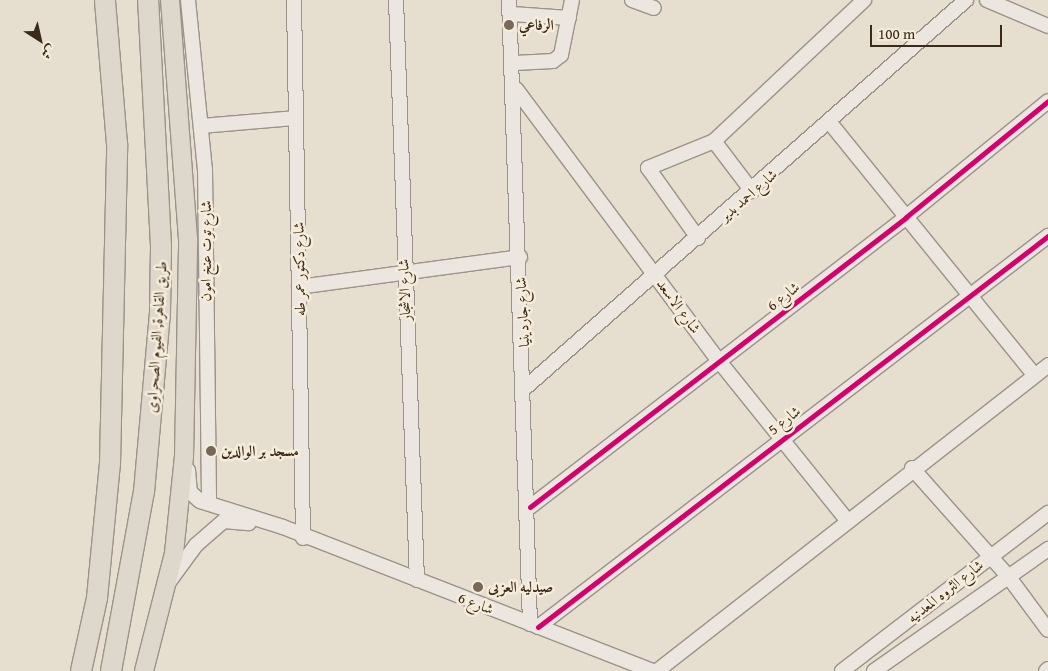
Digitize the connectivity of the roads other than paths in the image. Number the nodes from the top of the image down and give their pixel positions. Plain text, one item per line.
1 (123, 0) edge
2 (170, 0) edge
3 (188, 0) edge
4 (294, 0) edge
5 (396, 0) edge
6 (510, 0) edge
7 (572, 0) edge
8 (632, 0) edge
9 (864, 0) edge
10 (966, 0) edge
11 (987, 0) edge
12 (144, 3) edge
13 (106, 7) edge
14 (654, 8) dead end
15 (512, 14) junction
16 (569, 18) junction
17 (1048, 26) edge
18 (515, 63) junction
19 (516, 89) junction
20 (1048, 101) edge
21 (296, 118) junction
22 (831, 124) junction
23 (202, 126) junction
24 (714, 140) junction
25 (752, 191) junction
26 (906, 217) junction
27 (1048, 236) edge
28 (698, 238) junction
29 (520, 257) junction
30 (403, 273) junction
31 (657, 276) junction
32 (299, 287) junction
33 (969, 294) junction
34 (720, 361) junction
35 (1048, 365) edge
36 (1034, 375) junction
37 (526, 387) junction
38 (780, 439) junction
39 (184, 457) junction
40 (912, 468) junction
41 (209, 503) junction
42 (530, 507) junction
43 (1048, 513) edge
44 (846, 519) junction
45 (301, 538) junction
46 (1048, 548) edge
47 (990, 556) junction
48 (1008, 576) junction
49 (417, 580) junction
50 (166, 586) junction
51 (534, 625) junction
52 (1048, 630) edge
53 (81, 671) edge
54 (111, 671) edge
55 (144, 671) edge
56 (652, 671) edge
57 (657, 671) edge
58 (842, 671) edge
59 (874, 671) edge

1 - 13 highway
2 - 39 main road
3 - 23 street, شارع توت عنخ امون
4 - 21 street, شارع دكتور عمر طه
5 - 30 street, شارع الاشجار
6 - 15 street, شارع جاردينيا
7 - 16 street
8 - 14 street
9 - 24 street
10 - 22 street, شارع احمد بدير
11 - 17 street
12 - 54 highway, طريق القاهرة, الفيوم الصحراوى
13 - 53 highway
15 - 16 street
15 - 18 street, شارع جاردينيا
16 - 18 street
18 - 19 street, شارع جاردينيا
19 - 29 street, شارع جاردينيا
19 - 31 street, شارع الاسعد
20 - 26 street, شارع 6
21 - 23 street
21 - 32 street, شارع دكتور عمر طه
22 - 25 street, شارع احمد بدير
22 - 26 street
23 - 41 street, شارع توت عنخ امون
24 - 25 street
24 - 28 street
25 - 28 street, شارع احمد بدير
26 - 33 street
26 - 34 street, شارع 6
27 - 33 street, شارع 5
28 - 31 street, شارع احمد بدير
29 - 30 street
29 - 37 street, شارع جاردينيا
30 - 32 street
30 - 49 street, شارع الاشجار
31 - 34 street, شارع الاسعد
31 - 37 street, شارع احمد بدير
32 - 45 street, شارع دكتور عمر طه
33 - 36 street
33 - 38 street, شارع 5
34 - 38 street, شارع الاسعد
34 - 42 street, شارع 6
35 - 36 street
36 - 40 street
37 - 42 street, شارع جاردينيا
38 - 44 street, شارع الاسعد
38 - 51 street, شارع 5
39 - 41 street, شارع 6
39 - 50 main road
40 - 44 street
40 - 47 street
41 - 45 street, شارع 6
42 - 51 street, شارع جاردينيا
43 - 47 street, شارع الثروه المعدنيه
44 - 57 street
45 - 49 street, شارع 6
45 - 50 street, شارع 6
46 - 48 street, شارع الثروه المعدنيه
47 - 48 street
47 - 58 street, شارع الثروه المعدنيه
48 - 52 street
48 - 59 street, شارع الثروه المعدنيه
49 - 51 street, شارع 6
50 - 55 main road
51 - 56 street, شارع 6

